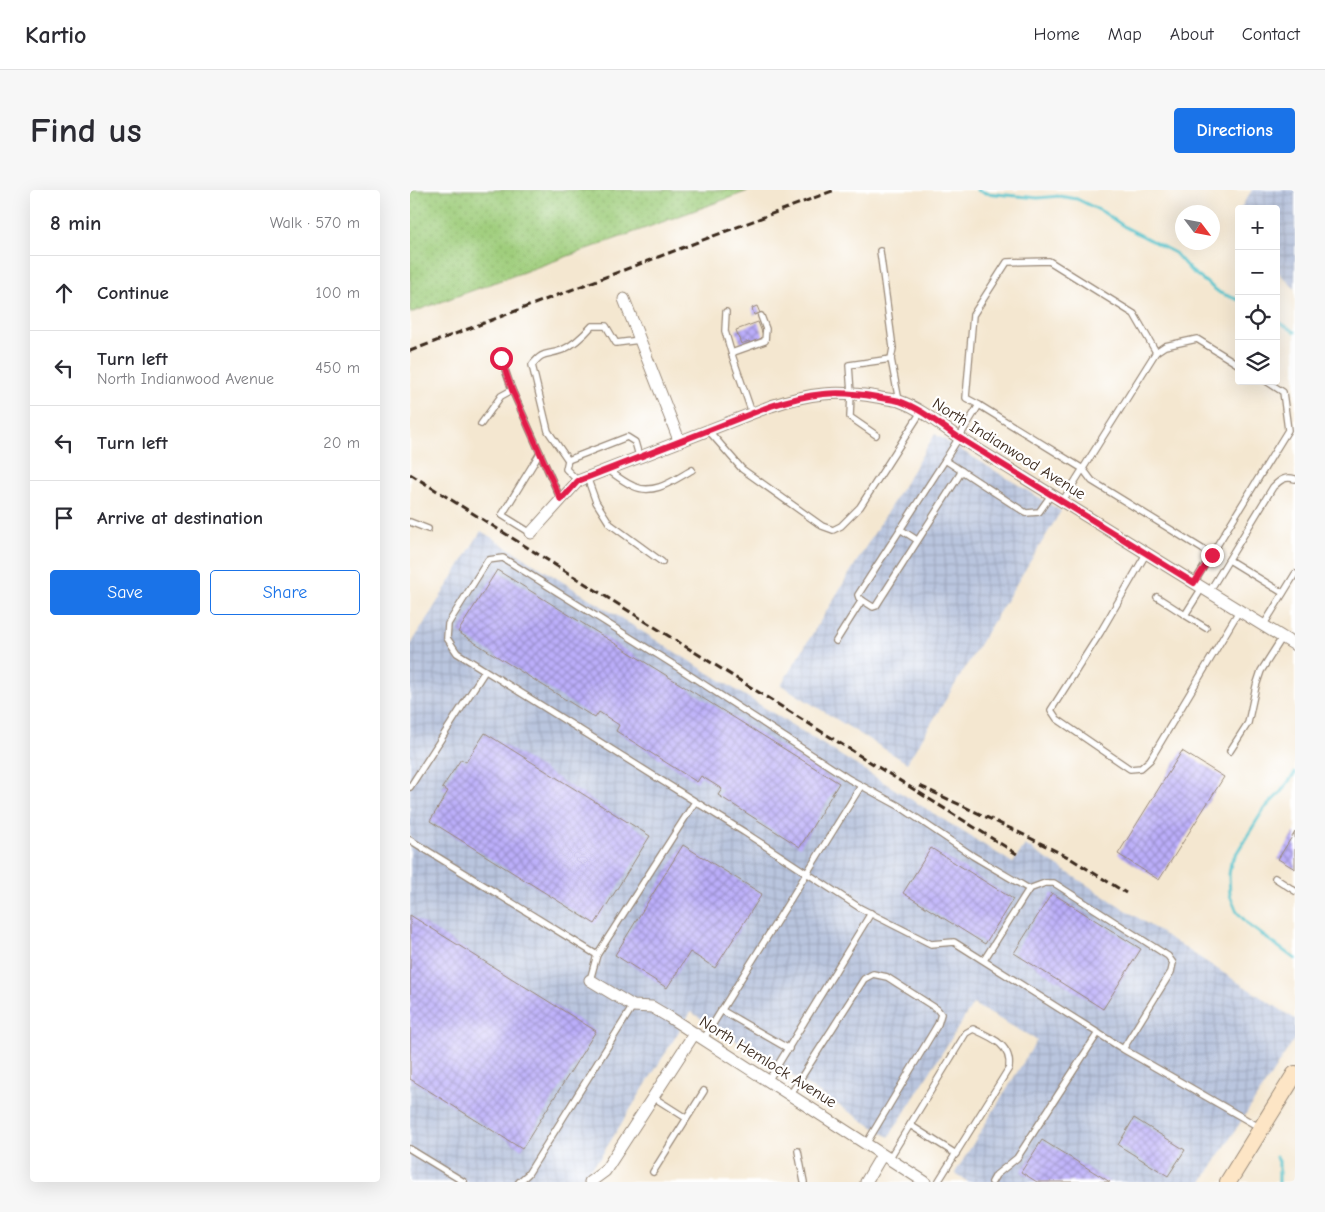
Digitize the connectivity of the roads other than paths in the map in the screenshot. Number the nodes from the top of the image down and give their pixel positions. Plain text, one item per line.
1 (880, 251) dead end
2 (624, 299) dead end
3 (726, 312) dead end
4 (761, 316) dead end
5 (640, 340) junction
6 (1156, 352) junction
7 (732, 355) junction
8 (501, 358) dead end
9 (891, 359) junction
10 (1235, 363) edge
11 (1272, 385) edge
12 (512, 390) junction
13 (851, 393) junction
14 (899, 401) junction
15 (979, 405) junction
16 (920, 412) junction
17 (752, 413) junction
18 (481, 424) dead end
19 (708, 430) junction
20 (876, 434) dead end
21 (958, 437) junction
22 (679, 440) junction
23 (540, 453) junction
24 (639, 456) junction
25 (568, 460) junction
26 (945, 460) junction
27 (606, 469) junction
28 (1083, 469) junction
29 (692, 470) dead end
30 (962, 471) junction
31 (583, 479) junction
32 (1295, 479) edge
33 (1051, 495) junction
34 (561, 500) junction
35 (1062, 502) junction
36 (410, 522) edge
37 (428, 529) dead end
38 (900, 529) junction
39 (531, 533) joint
40 (917, 540) junction
41 (1146, 554) junction
42 (1212, 555) junction
43 (1229, 560) junction
44 (662, 562) dead end
45 (1295, 574) edge
46 (1202, 588) junction
47 (1283, 593) junction
48 (1157, 597) dead end
49 (862, 600) junction
50 (1239, 611) junction
51 (1185, 615) junction
52 (1263, 626) junction
53 (1206, 628) dead end
54 (1282, 638) junction
55 (836, 641) dead end
56 (1295, 645) edge
57 (485, 671) junction
58 (1230, 751) dead end
59 (861, 786) junction
60 (410, 788) edge
61 (695, 802) junction
62 (410, 840) edge
63 (807, 873) junction
64 (1275, 878) dead end
65 (1030, 889) junction
66 (1295, 892) edge
67 (871, 913) junction
68 (597, 955) junction
69 (984, 960) junction
70 (590, 980) joint
71 (634, 1006) junction
72 (721, 1010) junction
73 (1098, 1033) junction
74 (698, 1037) junction
75 (788, 1049) junction
76 (1123, 1049) junction
77 (1295, 1074) edge
78 (768, 1081) junction
79 (704, 1091) dead end
80 (790, 1095) junction
81 (653, 1097) junction
82 (686, 1118) junction
83 (910, 1125) junction
84 (1261, 1128) junction
85 (866, 1144) junction
86 (410, 1148) edge
87 (798, 1151) dead end
88 (956, 1154) junction
89 (885, 1157) junction
90 (653, 1172) dead end
91 (456, 1180) edge
92 (464, 1182) edge
93 (519, 1182) edge
94 (590, 1182) edge
95 (804, 1182) edge
96 (866, 1182) edge
97 (925, 1182) edge
98 (938, 1182) edge
99 (992, 1182) edge
100 (1228, 1182) edge

1 - 9 lane
2 - 5 street
3 - 7 lane
4 - 7 lane
5 - 22 street
5 - 25 lane
6 - 10 lane
6 - 15 lane
6 - 28 lane
7 - 17 lane
8 - 12 lane
9 - 13 lane
9 - 14 lane
11 - 42 lane
12 - 18 lane
12 - 23 lane
13 - 14 street, North Indianwood Avenue
13 - 17 street, North Indianwood Avenue
13 - 20 lane
14 - 16 street, North Indianwood Avenue
15 - 21 lane
15 - 28 lane
16 - 19 lane
16 - 21 street, North Indianwood Avenue
17 - 19 street, North Indianwood Avenue
19 - 22 street, North Indianwood Avenue
21 - 26 lane
21 - 33 street, North Indianwood Avenue
22 - 24 street, North Indianwood Avenue
23 - 34 lane
23 - 39 lane
24 - 25 lane
24 - 27 street, North Indianwood Avenue
25 - 31 lane
26 - 30 lane
26 - 38 lane
27 - 29 lane
27 - 31 street, North Indianwood Avenue
28 - 35 lane
28 - 42 lane
30 - 33 lane
30 - 40 lane
31 - 34 street, North Indianwood Avenue
31 - 44 lane
32 - 43 lane
33 - 35 street, North Indianwood Avenue
34 - 39 street, North Indianwood Avenue
35 - 41 street, North Indianwood Avenue
36 - 37 lane
38 - 40 lane
38 - 49 lane
40 - 49 lane
41 - 46 street, North Indianwood Avenue
41 - 50 lane
42 - 46 lane
43 - 46 lane
43 - 47 lane
45 - 47 lane
46 - 50 street, North Indianwood Avenue
46 - 51 lane
47 - 52 lane
48 - 51 lane
49 - 55 lane
50 - 52 street, North Indianwood Avenue
51 - 53 lane
52 - 54 street, North Indianwood Avenue
54 - 56 street, North Indianwood Avenue
54 - 58 lane
57 - 59 lane
57 - 60 lane
57 - 61 lane
59 - 63 lane
59 - 65 lane
61 - 63 lane
61 - 68 lane
62 - 68 lane
63 - 67 lane
63 - 72 lane
64 - 66 lane
65 - 69 lane
65 - 76 lane
67 - 69 lane
67 - 75 lane
68 - 70 lane
69 - 73 lane
70 - 71 street, North Hemlock Avenue
71 - 74 street, North Hemlock Avenue
71 - 93 lane
72 - 74 lane
72 - 75 lane
73 - 76 lane
73 - 99 lane
74 - 78 street, North Hemlock Avenue
74 - 81 street
75 - 78 lane
76 - 84 lane
77 - 84 main road
78 - 80 street, North Hemlock Avenue
79 - 82 lane
80 - 85 street, North Hemlock Avenue
80 - 85 lane
81 - 82 lane
81 - 94 street
82 - 90 lane
83 - 88 lane
83 - 88 lane
83 - 89 lane
84 - 100 main road
85 - 89 street, North Hemlock Avenue
86 - 91 lane
87 - 95 lane
88 - 98 lane
89 - 96 street
89 - 97 street, North Hemlock Avenue
91 - 92 lane

